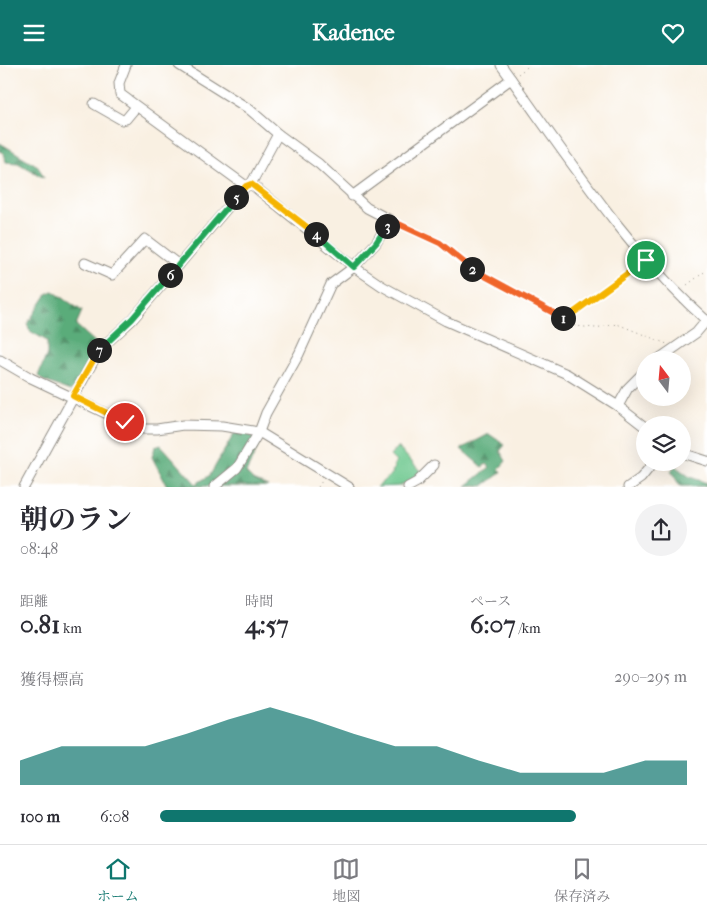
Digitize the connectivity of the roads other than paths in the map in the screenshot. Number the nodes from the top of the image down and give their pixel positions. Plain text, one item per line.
1 (126, 65) edge
2 (180, 65) edge
3 (501, 65) edge
4 (511, 79) junction
5 (94, 104) dead end
6 (136, 107) junction
7 (278, 134) junction
8 (248, 185) junction
9 (352, 196) junction
10 (85, 263) dead end
11 (179, 265) junction
12 (354, 267) junction
13 (707, 320) edge
14 (669, 351) edge
15 (0, 360) edge
16 (636, 380) edge
17 (73, 396) junction
18 (618, 406) junction
19 (636, 420) edge
20 (259, 432) junction
21 (691, 456) edge
22 (707, 461) edge
23 (434, 465) dead end
24 (646, 471) edge
25 (641, 479) junction
26 (24, 487) edge
27 (214, 487) edge
28 (349, 487) edge
29 (408, 487) edge
30 (628, 487) edge
31 (647, 487) edge

1 - 6 street
2 - 7 street
3 - 4 street
4 - 9 street
4 - 13 street
5 - 6 street
6 - 8 street
7 - 8 street
7 - 9 street
8 - 11 street
8 - 12 street
9 - 12 street
10 - 11 street
11 - 17 street
12 - 18 street
12 - 20 street
13 - 14 street
15 - 17 street
16 - 18 street
17 - 20 street
17 - 26 street
18 - 19 street
20 - 27 street
20 - 28 street
21 - 22 street
23 - 29 street
24 - 25 street
25 - 30 street
25 - 31 street

